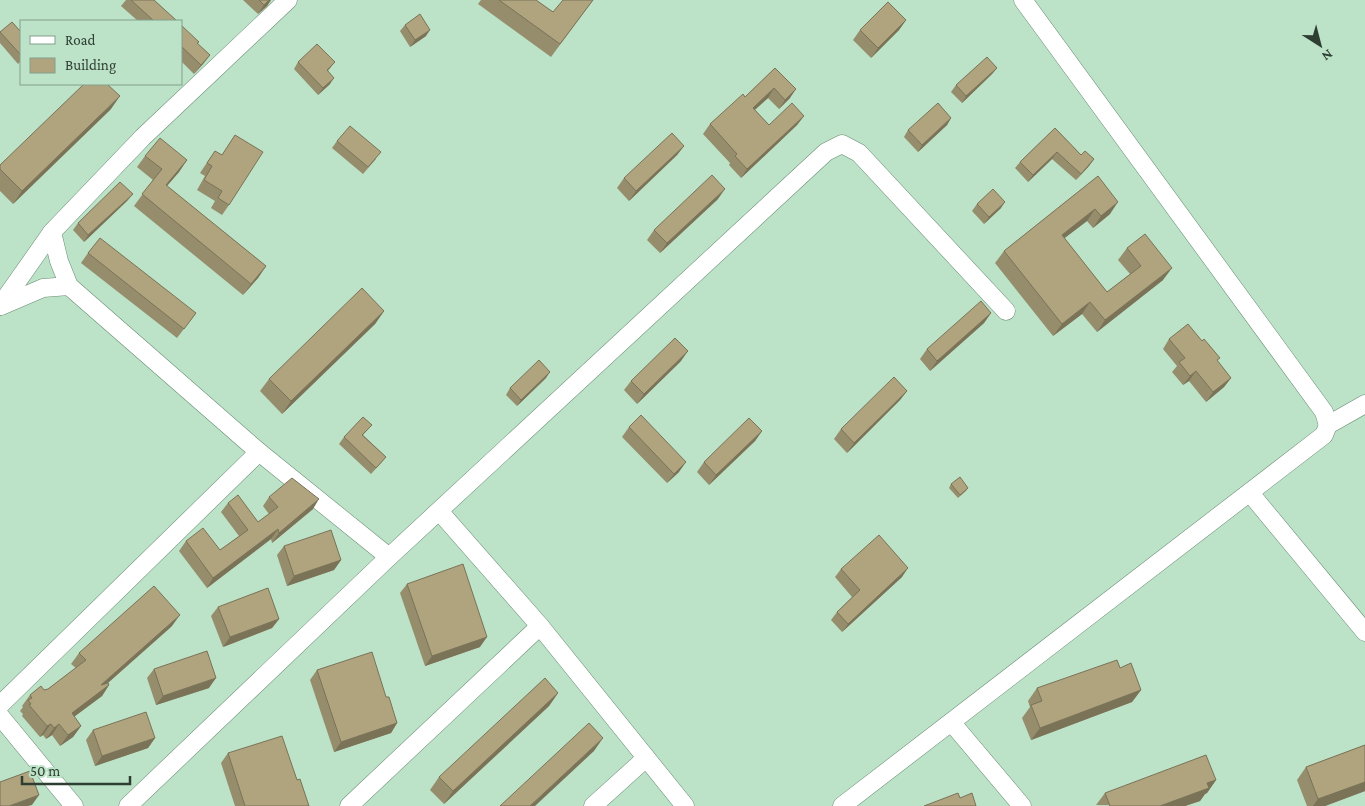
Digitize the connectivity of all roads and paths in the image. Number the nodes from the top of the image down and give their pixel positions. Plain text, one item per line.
1 (288, 0) edge
2 (1023, 0) edge
3 (52, 232) junction
4 (69, 286) junction
5 (0, 306) edge
6 (1006, 311) dead end
7 (1365, 404) edge
8 (1328, 424) junction
9 (259, 452) junction
10 (1250, 493) junction
11 (440, 512) junction
12 (390, 557) junction
13 (540, 626) junction
14 (1365, 632) edge
15 (0, 705) edge
16 (0, 716) edge
17 (952, 723) junction
18 (646, 758) junction
19 (74, 806) edge
20 (128, 806) edge
21 (349, 806) edge
22 (593, 806) edge
23 (685, 806) edge
24 (842, 806) edge
25 (1022, 806) edge

1 - 3 street
2 - 8 street
3 - 4 street
3 - 5 street
4 - 5 street
4 - 9 street
6 - 11 street
7 - 8 street
8 - 10 street
9 - 12 street
9 - 15 street
10 - 14 street
10 - 17 street
11 - 12 street
11 - 13 street
12 - 20 street
13 - 18 street
13 - 21 street
16 - 19 street
17 - 24 street
17 - 25 street
18 - 22 street
18 - 23 street

